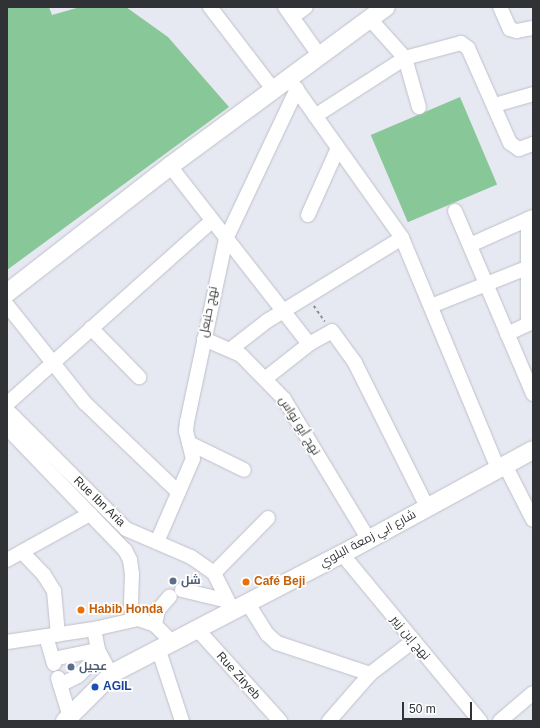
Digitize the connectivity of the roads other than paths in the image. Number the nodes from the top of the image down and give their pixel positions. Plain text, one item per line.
1 (210, 7) edge
2 (306, 7) edge
3 (386, 7) edge
4 (500, 7) edge
5 (289, 12) edge
6 (370, 19) junction
7 (533, 28) edge
8 (319, 55) junction
9 (405, 58) junction
10 (293, 83) junction
11 (273, 89) junction
12 (533, 94) edge
13 (495, 105) junction
14 (419, 107) dead end
15 (315, 116) junction
16 (533, 144) edge
17 (338, 148) junction
18 (170, 166) junction
19 (455, 211) dead end
20 (308, 215) dead end
21 (531, 218) edge
22 (212, 221) junction
23 (402, 238) junction
24 (226, 239) junction
25 (470, 245) junction
26 (529, 267) junction
27 (487, 285) junction
28 (7, 293) edge
29 (7, 305) edge
30 (431, 306) junction
31 (283, 312) junction
32 (91, 328) junction
33 (507, 334) junction
34 (204, 340) junction
35 (310, 344) junction
36 (231, 349) junction
37 (52, 362) junction
38 (139, 377) dead end
39 (266, 378) junction
40 (533, 394) edge
41 (7, 404) edge
42 (7, 410) edge
43 (10, 436) edge
44 (189, 443) junction
45 (533, 450) edge
46 (502, 469) junction
47 (244, 470) dead end
48 (178, 492) junction
49 (427, 507) junction
50 (90, 514) junction
51 (268, 518) dead end
52 (533, 520) edge
53 (369, 540) junction
54 (157, 542) junction
55 (22, 552) junction
56 (342, 554) junction
57 (7, 560) edge
58 (214, 574) junction
59 (182, 590) dead end
60 (170, 596) dead end
61 (236, 604) junction
62 (138, 619) junction
63 (155, 625) junction
64 (94, 629) junction
65 (197, 629) junction
66 (52, 635) junction
67 (7, 642) edge
68 (413, 642) junction
69 (165, 645) junction
70 (86, 660) junction
71 (104, 661) junction
72 (370, 674) junction
73 (533, 693) edge
74 (67, 718) edge
75 (177, 718) edge
76 (280, 721) edge
77 (329, 721) edge
78 (480, 721) edge
79 (500, 721) edge

1 - 11 street
2 - 5 street
3 - 6 main road
4 - 7 street
5 - 8 street
6 - 8 main road
6 - 9 street
8 - 10 main road
9 - 13 street
9 - 14 street
9 - 15 street
10 - 11 main road
10 - 15 street
10 - 24 street, نهج حنبعل
11 - 18 main road
12 - 13 street
13 - 16 street
15 - 17 street
17 - 20 street
17 - 23 street
18 - 22 street
18 - 28 main road
19 - 25 street
21 - 25 street
21 - 26 street
22 - 24 street
22 - 32 street
23 - 30 street
23 - 31 street
24 - 31 street
24 - 34 street, نهج حنبعل
25 - 27 street
26 - 27 street
26 - 33 street
27 - 30 street
27 - 33 street
29 - 37 street
30 - 46 street
31 - 35 street
31 - 36 street
32 - 37 street
32 - 38 street
33 - 40 street
34 - 36 street, نهج أبو نواس
34 - 44 street, نهج حنبعل
35 - 39 street
35 - 49 street
36 - 39 street, نهج أبو نواس
37 - 41 street
37 - 48 street
39 - 53 street, نهج أبو نواس
42 - 54 street, Rue Ibn Aria
43 - 50 street, Rue Ibn Aria
44 - 47 street
44 - 48 street, نهج حنبعل
45 - 46 main road, شارع ابي زمعة البلوي
46 - 49 main road, شارع ابي زمعة البلوي
46 - 52 street
48 - 54 street, نهج حنبعل
49 - 53 main road, شارع ابي زمعة البلوي
50 - 55 street
50 - 62 street, Rue Ibn Aria
51 - 58 street
53 - 56 main road, شارع ابي زمعة البلوي
54 - 58 street, Rue Ibn Aria
55 - 57 street
55 - 66 street
56 - 61 main road, شارع ابي زمعة البلوي
56 - 68 street, نهج إبن زبير
58 - 61 street, Rue Ibn Aria
59 - 61 street
60 - 63 street
61 - 65 main road, شارع ابي زمعة البلوي
61 - 72 street, Rue Ibn Aria
62 - 63 street
62 - 64 street
63 - 69 street
64 - 66 street
64 - 71 street
65 - 69 main road, شارع ابي زمعة البلوي
65 - 76 street, Rue Ziryeb
66 - 67 street
66 - 70 street
68 - 72 street
68 - 78 street, نهج إبن زبير
69 - 71 main road, شارع ابي زمعة البلوي
69 - 75 street
70 - 71 street
70 - 74 street
71 - 74 main road, شارع ابي زمعة البلوي
72 - 77 street
73 - 79 street

